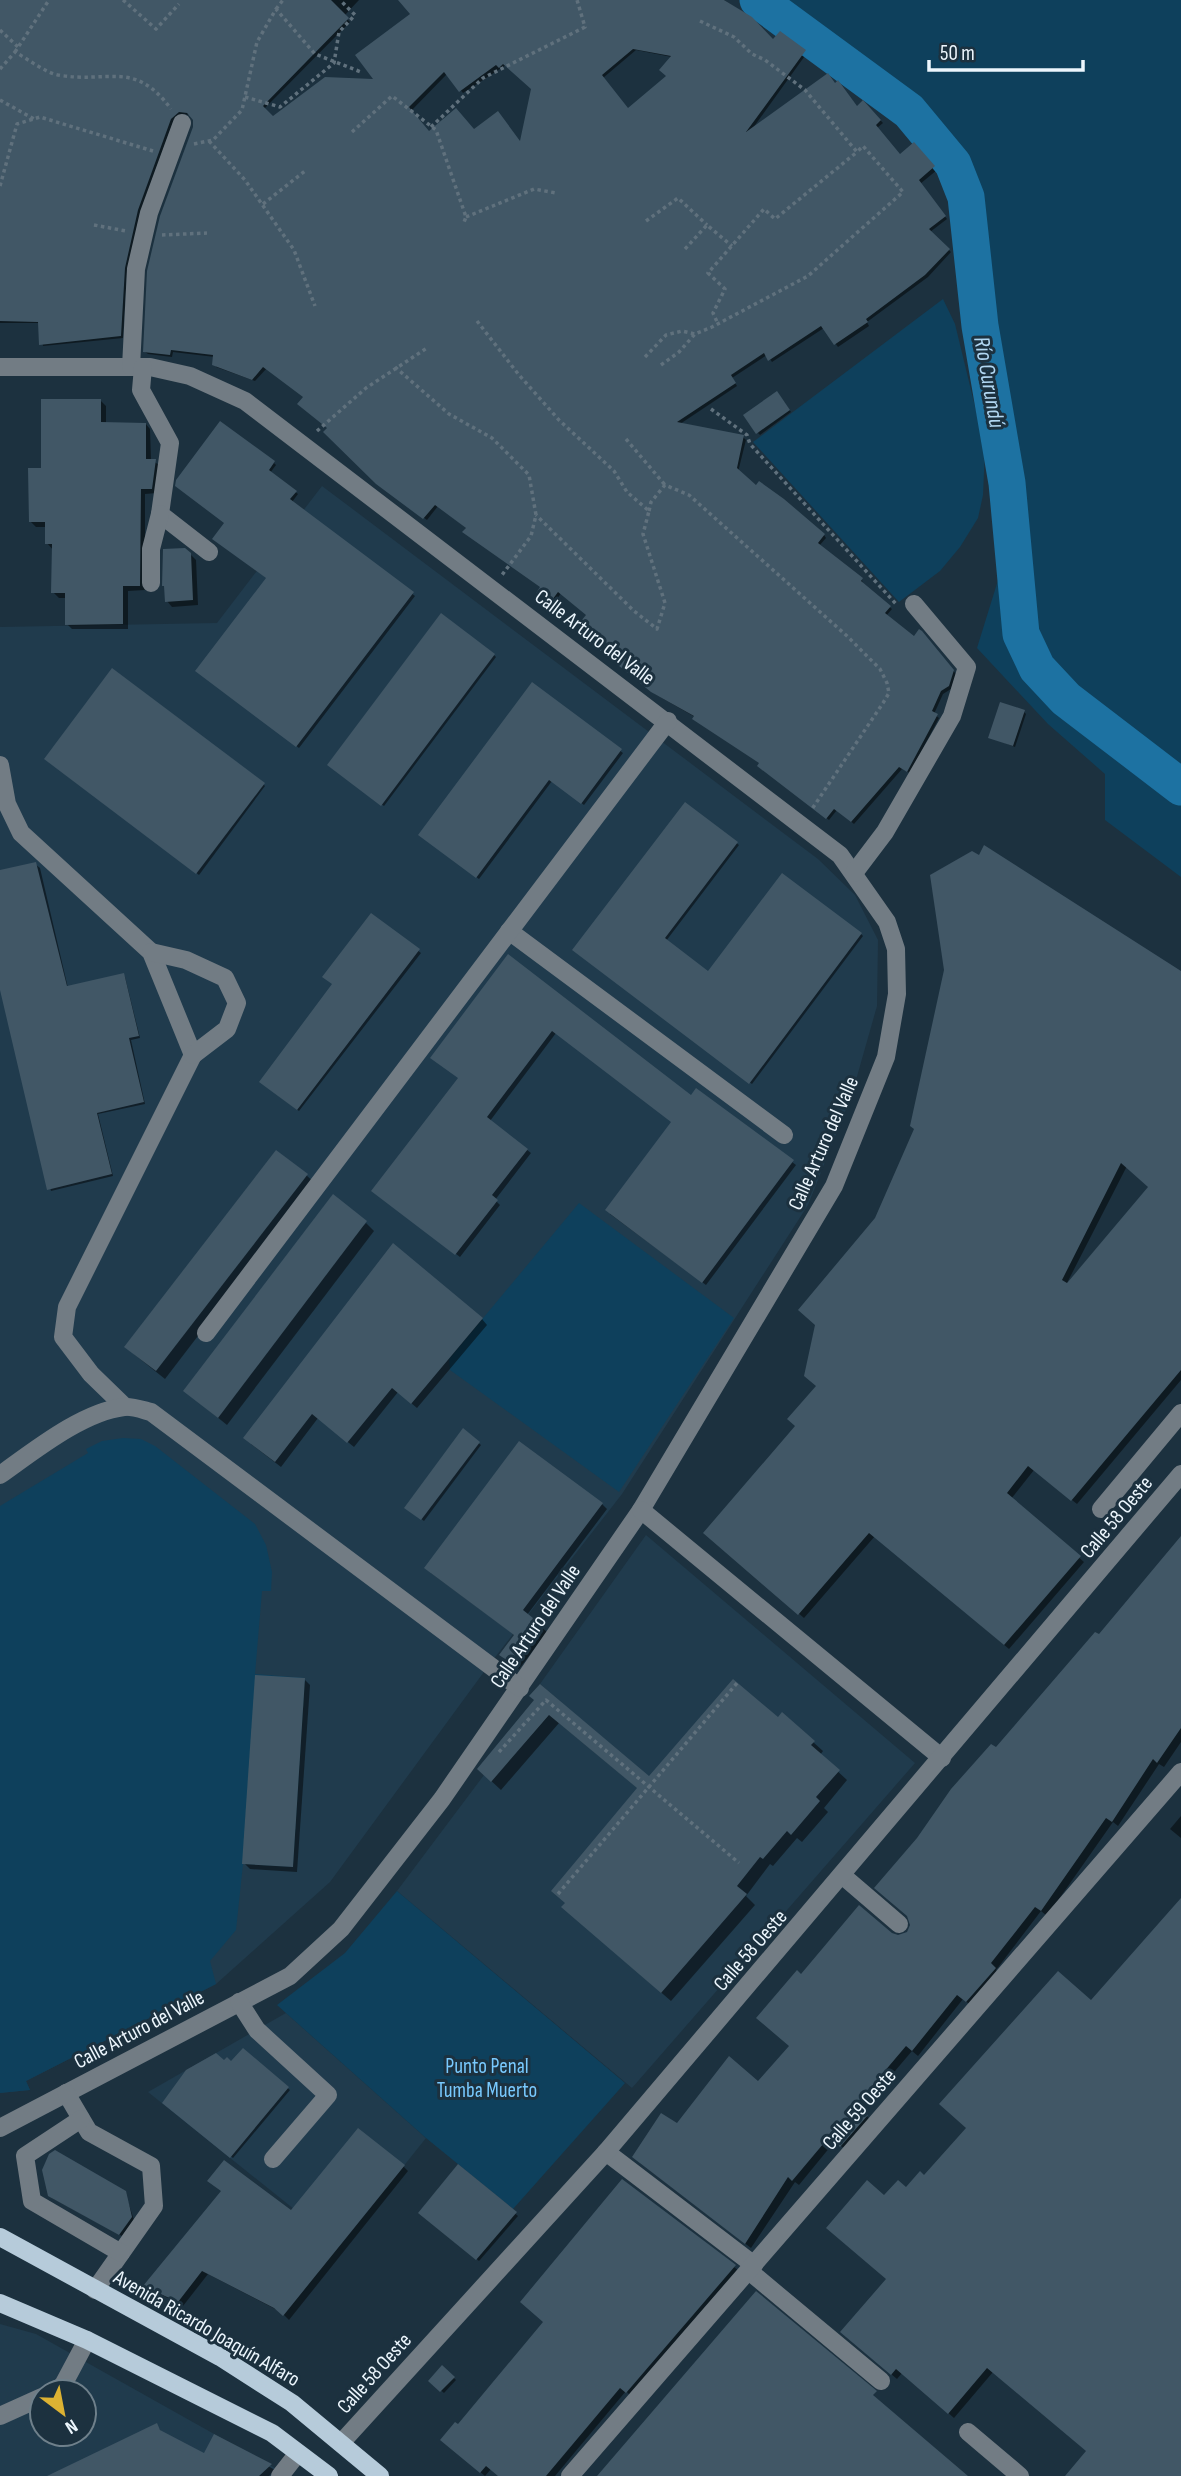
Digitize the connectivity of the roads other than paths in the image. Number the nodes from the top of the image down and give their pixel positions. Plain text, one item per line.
1 (182, 124) road end
2 (0, 367) edge
3 (137, 367) junction
4 (160, 514) junction
5 (209, 552) dead end
6 (151, 583) dead end
7 (914, 604) road end
8 (668, 721) junction
9 (0, 765) edge
10 (854, 873) junction
11 (509, 931) junction
12 (151, 952) junction
13 (193, 1055) junction
14 (784, 1135) dead end
15 (206, 1333) dead end
16 (125, 1407) junction
17 (1181, 1413) edge
18 (0, 1475) edge
19 (1181, 1475) edge
20 (1101, 1509) dead end
21 (641, 1510) junction
22 (520, 1688) junction
23 (942, 1758) junction
24 (1181, 1772) edge
25 (843, 1876) junction
26 (899, 1924) dead end
27 (239, 2002) junction
28 (66, 2093) junction
29 (81, 2119) junction
30 (0, 2128) edge
31 (606, 2152) junction
32 (273, 2160) dead end
33 (0, 2237) edge
34 (121, 2253) junction
35 (752, 2268) junction
36 (95, 2290) junction
37 (4, 2306) edge
38 (87, 2340) junction
39 (67, 2378) edge
40 (881, 2381) dead end
41 (28, 2403) edge
42 (0, 2416) edge
43 (968, 2432) dead end
44 (341, 2443) junction
45 (299, 2453) junction
46 (280, 2476) edge
47 (329, 2476) edge
48 (380, 2476) edge
49 (570, 2476) edge
50 (1020, 2476) edge

1 - 3 street
2 - 3 street, Calle Arturo del Valle
3 - 4 street
3 - 8 street, Calle Arturo del Valle
4 - 5 street
4 - 6 street
7 - 10 street
8 - 10 street, Calle Arturo del Valle
8 - 11 street
9 - 12 street
10 - 21 street, Calle Arturo del Valle
11 - 14 street
11 - 15 street
12 - 13 street
12 - 13 street
13 - 16 street
16 - 18 street
16 - 22 street
17 - 20 street
19 - 23 street, Calle 58 Oeste
21 - 22 street, Calle Arturo del Valle
21 - 23 street
22 - 27 street, Calle Arturo del Valle
23 - 25 street, Calle 58 Oeste
24 - 35 street, Calle 59 Oeste
25 - 26 street
25 - 31 street, Calle 58 Oeste
27 - 28 street, Calle Arturo del Valle
27 - 32 street
28 - 29 street
28 - 30 street, Calle Arturo del Valle
29 - 34 street
29 - 34 street
31 - 35 street
31 - 44 street, Calle 58 Oeste
33 - 36 main road, Avenida Ricardo Joaquín Alfaro
34 - 36 street
35 - 40 street
35 - 49 street, Calle 59 Oeste
36 - 44 main road, Avenida Ricardo Joaquín Alfaro
37 - 38 main road
38 - 39 street
38 - 45 main road
41 - 42 street
43 - 50 street
44 - 48 main road, Avenida Ricardo Joaquín Alfaro
45 - 46 street
45 - 47 main road

